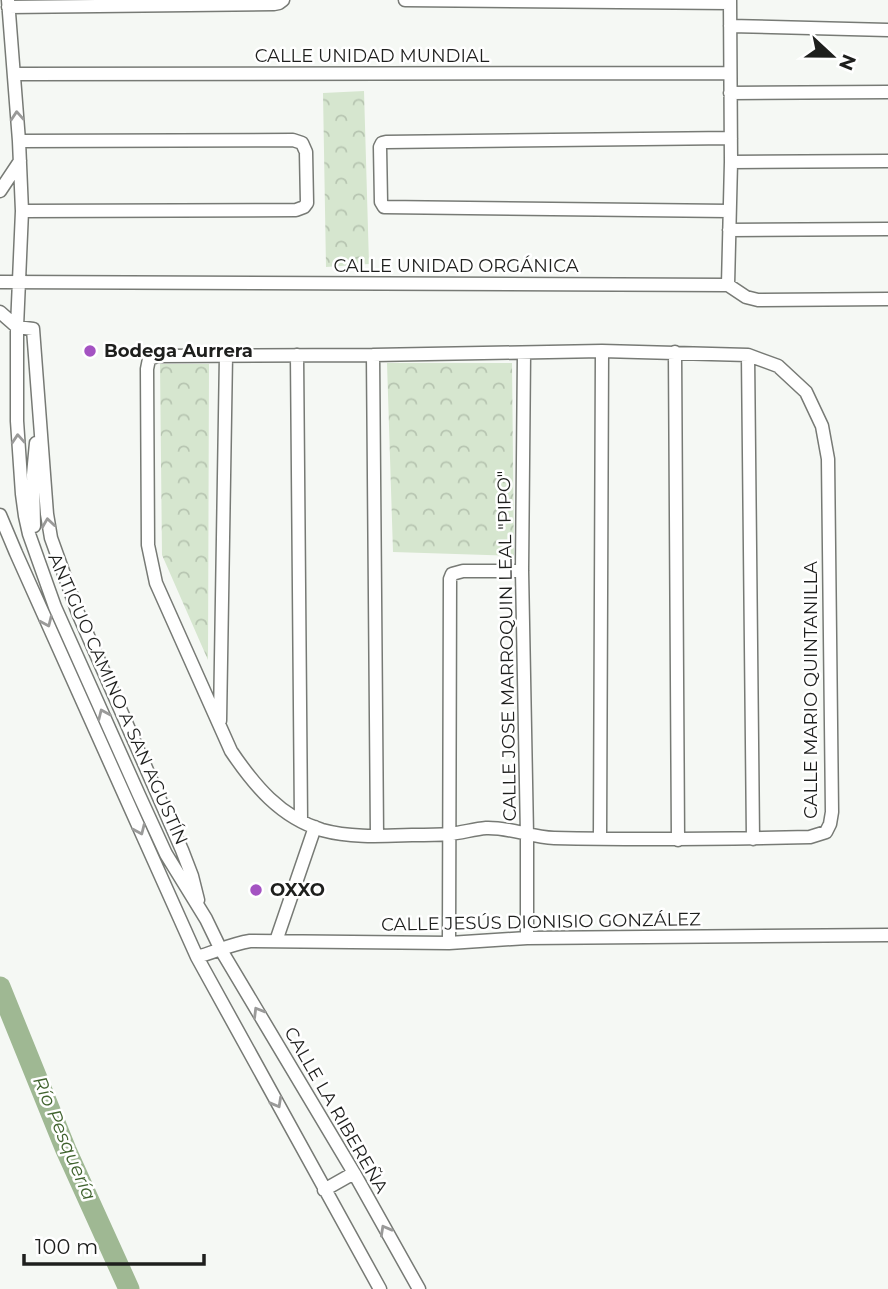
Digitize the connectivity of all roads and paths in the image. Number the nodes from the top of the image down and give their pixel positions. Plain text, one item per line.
1 (405, 0) edge
2 (278, 2) edge
3 (730, 2) edge
4 (8, 3) edge
5 (730, 26) junction
6 (888, 30) edge
7 (730, 73) junction
8 (14, 74) junction
9 (888, 92) edge
10 (730, 93) junction
11 (731, 138) junction
12 (19, 141) junction
13 (20, 160) junction
14 (888, 161) edge
15 (731, 162) junction
16 (0, 191) edge
17 (22, 211) junction
18 (729, 211) junction
19 (888, 229) edge
20 (729, 230) junction
21 (0, 282) edge
22 (20, 282) junction
23 (728, 285) junction
24 (888, 299) edge
25 (0, 312) edge
26 (17, 327) junction
27 (602, 351) junction
28 (675, 352) junction
29 (524, 353) junction
30 (226, 355) junction
31 (297, 355) junction
32 (373, 355) junction
33 (748, 355) junction
34 (40, 421) junction
35 (0, 514) edge
36 (36, 554) junction
37 (522, 571) junction
38 (220, 725) junction
39 (113, 736) junction
40 (138, 749) junction
41 (301, 821) junction
42 (315, 827) junction
43 (448, 834) junction
44 (527, 835) junction
45 (377, 836) junction
46 (600, 837) junction
47 (753, 839) junction
48 (678, 840) junction
49 (197, 905) junction
50 (888, 935) edge
51 (527, 938) junction
52 (276, 941) junction
53 (449, 943) junction
54 (221, 950) junction
55 (197, 957) junction
56 (354, 1173) junction
57 (324, 1190) junction
58 (380, 1289) edge
59 (419, 1289) edge

1 - 3 street
2 - 4 street
3 - 5 street
4 - 8 street, ANTIGUO CAMINO A SAN AGUSTÍN
5 - 6 street
5 - 7 street
7 - 8 street, CALLE UNIDAD MUNDIAL
7 - 10 street
12 -> 8 street, ANTIGUO CAMINO A SAN AGUSTÍN
9 - 10 street
10 - 11 street
11 - 15 street
11 - 18 street
12 - 13 street, ANTIGUO CAMINO A SAN AGUSTÍN
12 - 17 street
13 - 16 street
13 - 17 street, ANTIGUO CAMINO A SAN AGUSTÍN
14 - 15 street
15 - 18 street
17 - 22 street, ANTIGUO CAMINO A SAN AGUSTÍN
18 - 20 street
19 - 20 street
20 - 23 street
21 - 22 street, CALLE UNIDAD ORGÁNICA
22 - 23 street, CALLE UNIDAD ORGÁNICA
22 - 26 street, ANTIGUO CAMINO A SAN AGUSTÍN
23 - 24 street, CALLE UNIDAD ORGÁNICA
25 - 26 street
26 - 34 street
36 -> 26 street, ANTIGUO CAMINO A SAN AGUSTÍN
27 - 28 street, CALLE MARIO QUINTANILLA
27 - 29 street, CALLE MARIO QUINTANILLA
27 - 46 street
28 - 33 street, CALLE MARIO QUINTANILLA
28 - 48 street
29 - 32 street, CALLE MARIO QUINTANILLA
29 - 37 street, CALLE JOSE MARROQUIN LEAL "PIPO"
30 - 31 street, CALLE MARIO QUINTANILLA
30 - 38 street
30 - 38 street, CALLE MARIO QUINTANILLA
31 - 32 street, CALLE MARIO QUINTANILLA
31 - 41 street
32 - 45 street
33 - 47 street
33 - 47 street, CALLE MARIO QUINTANILLA
34 - 36 street
40 -> 34 street
35 -> 55 street, ANTIGUO CAMINO A SAN AGUSTÍN
39 -> 36 street, ANTIGUO CAMINO A SAN AGUSTÍN
37 - 43 street
37 - 44 street, CALLE JOSE MARROQUIN LEAL "PIPO"
38 - 41 street, CALLE MARIO QUINTANILLA
39 - 40 street
39 - 49 street, ANTIGUO CAMINO A SAN AGUSTÍN
40 - 49 street
41 - 42 street, CALLE MARIO QUINTANILLA
42 - 45 street, CALLE MARIO QUINTANILLA
42 - 52 street
43 - 44 street, CALLE MARIO QUINTANILLA
43 - 45 street, CALLE MARIO QUINTANILLA
43 - 53 street
44 - 46 street, CALLE MARIO QUINTANILLA
44 - 51 street, CALLE JOSE MARROQUIN LEAL "PIPO"
46 - 48 street, CALLE MARIO QUINTANILLA
47 - 48 street, CALLE MARIO QUINTANILLA
49 - 54 street, ANTIGUO CAMINO A SAN AGUSTÍN
50 - 51 street, CALLE JESÚS DIONISIO GONZÁLEZ
51 - 53 street, CALLE JESÚS DIONISIO GONZÁLEZ
52 - 53 street, CALLE JESÚS DIONISIO GONZÁLEZ
52 - 54 street, CALLE JESÚS DIONISIO GONZÁLEZ
54 - 55 street, CALLE JESÚS DIONISIO GONZÁLEZ
56 -> 54 street, CALLE LA RIBEREÑA
55 -> 57 street
56 - 57 street
59 -> 56 street, CALLE LA RIBEREÑA
57 - 58 street

